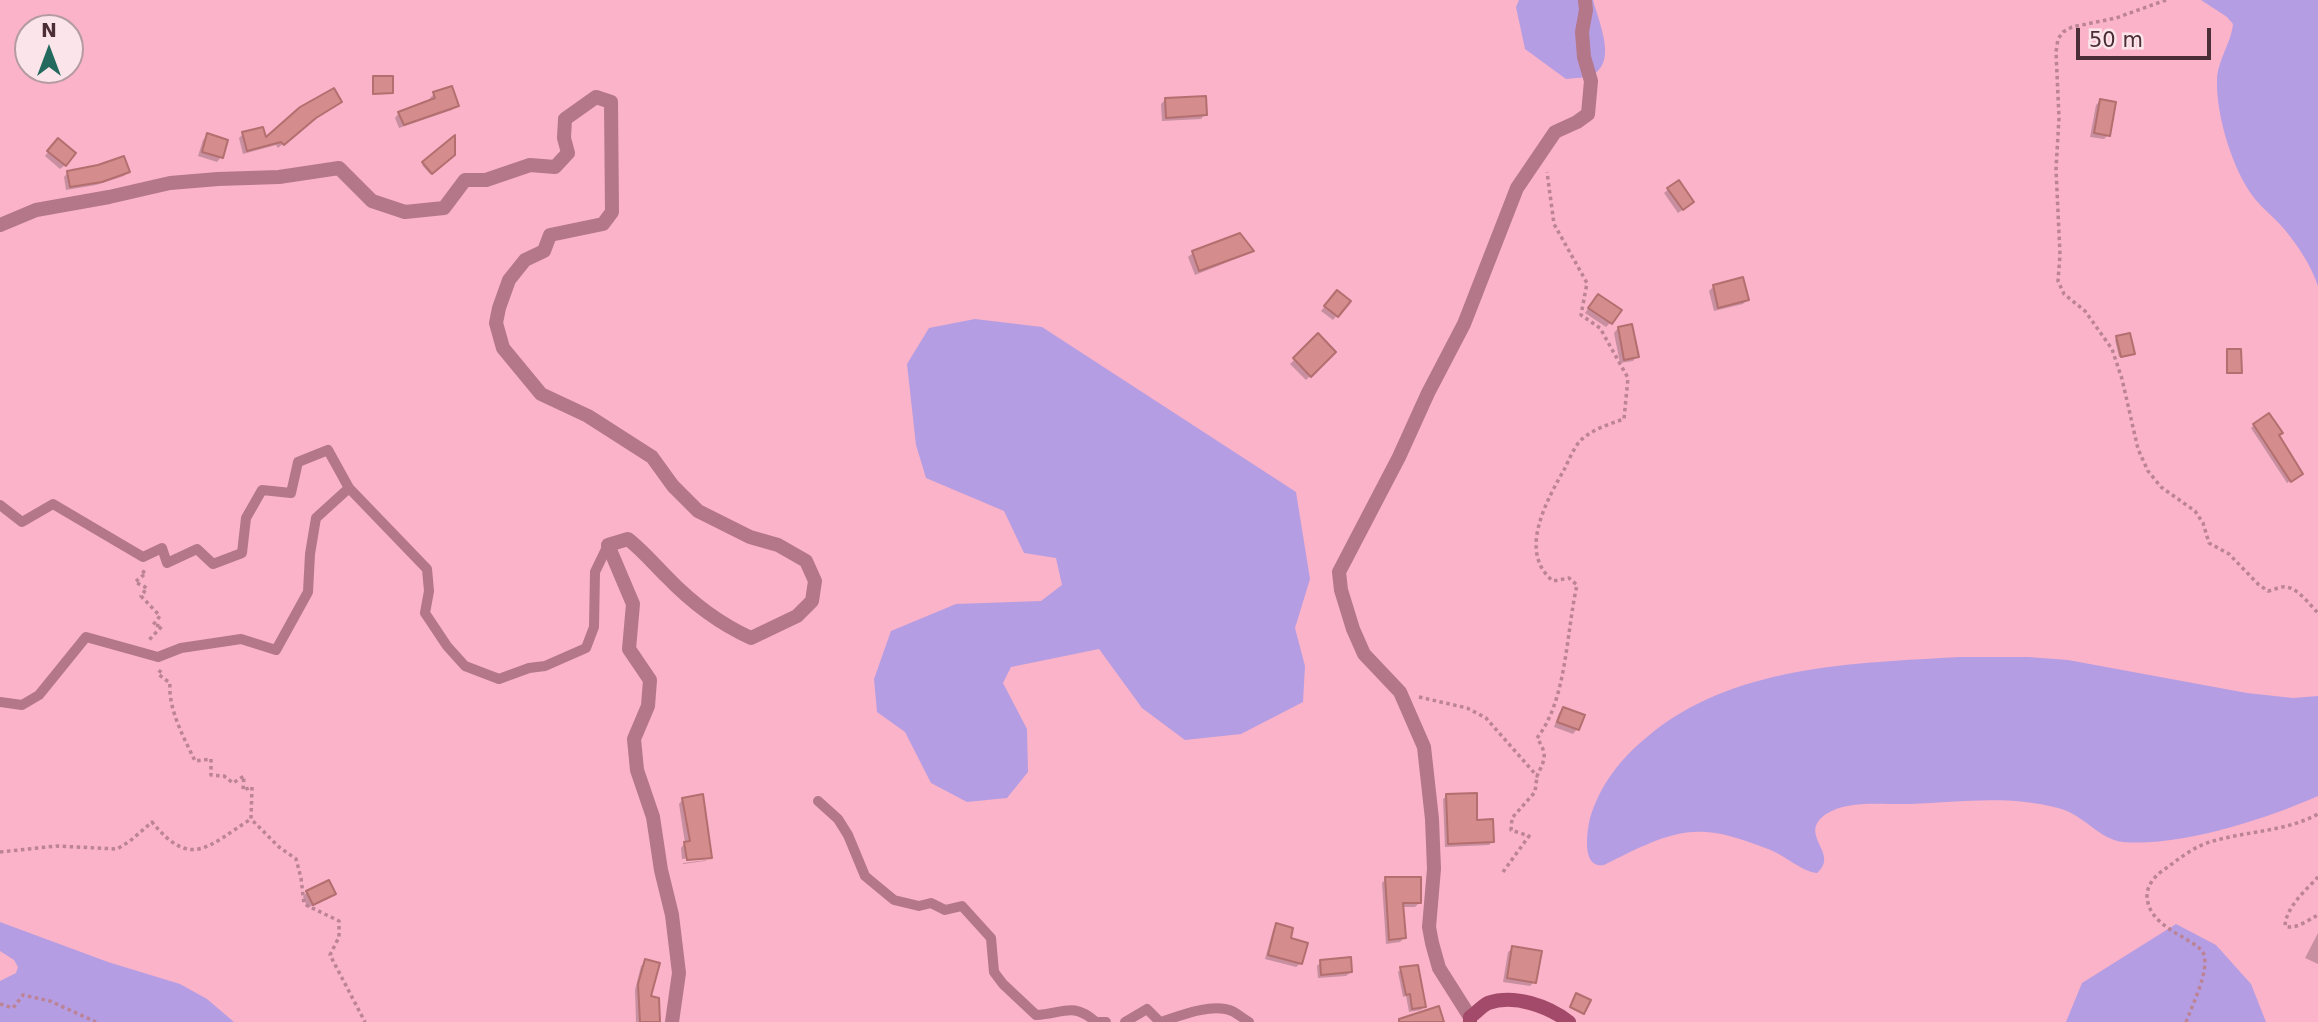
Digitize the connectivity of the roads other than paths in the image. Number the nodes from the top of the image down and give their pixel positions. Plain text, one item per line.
1 (1585, 0) edge
2 (0, 225) edge
3 (349, 488) junction
4 (0, 505) edge
5 (608, 545) junction
6 (0, 702) edge
7 (818, 801) dead end
8 (1470, 1019) edge
9 (672, 1022) edge
10 (1106, 1022) edge
11 (1125, 1022) edge
12 (1161, 1022) edge
13 (1249, 1022) edge
14 (1569, 1022) edge

1 - 8 street
2 - 5 street
3 - 4 lane
3 - 5 lane
3 - 6 lane
5 - 9 street
7 - 10 lane
8 - 14 main road
11 - 12 lane
12 - 13 lane

